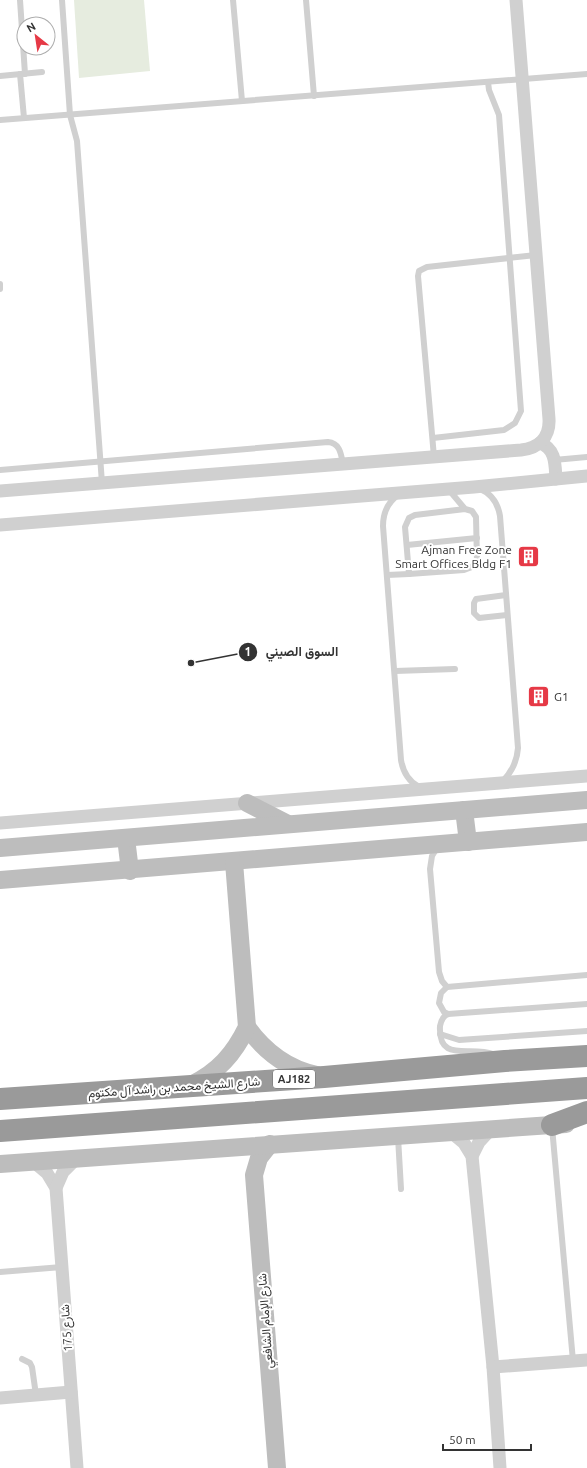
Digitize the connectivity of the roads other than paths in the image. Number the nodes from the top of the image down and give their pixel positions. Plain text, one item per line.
1 (20, 0) edge
2 (62, 0) edge
3 (233, 0) edge
4 (306, 0) edge
5 (516, 0) edge
6 (42, 72) dead end
7 (22, 74) junction
8 (587, 74) edge
9 (0, 76) edge
10 (522, 80) junction
11 (488, 82) junction
12 (314, 96) junction
13 (242, 101) junction
14 (70, 115) junction
15 (24, 118) junction
16 (0, 120) edge
17 (536, 255) junction
18 (510, 258) junction
19 (0, 284) edge
20 (0, 289) edge
21 (433, 438) junction
22 (540, 444) junction
23 (434, 457) junction
24 (587, 457) edge
25 (554, 460) junction
26 (100, 462) junction
27 (343, 464) junction
28 (0, 470) edge
29 (587, 476) edge
30 (556, 479) junction
31 (102, 483) junction
32 (474, 487) junction
33 (448, 489) junction
34 (0, 491) edge
35 (400, 493) junction
36 (465, 509) junction
37 (0, 525) edge
38 (477, 538) junction
39 (407, 545) junction
40 (409, 574) junction
41 (387, 575) junction
42 (506, 595) junction
43 (507, 615) junction
44 (455, 669) dead end
45 (395, 671) junction
46 (587, 776) edge
47 (502, 782) junction
48 (424, 789) junction
49 (587, 800) edge
50 (247, 803) junction
51 (464, 810) junction
52 (0, 823) edge
53 (288, 824) junction
54 (587, 832) edge
55 (126, 838) junction
56 (468, 842) junction
57 (440, 844) junction
58 (0, 848) edge
59 (234, 862) junction
60 (130, 871) junction
61 (0, 880) edge
62 (587, 975) edge
63 (448, 987) junction
64 (587, 1004) edge
65 (448, 1014) junction
66 (247, 1027) junction
67 (587, 1031) edge
68 (440, 1034) junction
69 (587, 1056) edge
70 (505, 1061) junction
71 (324, 1077) junction
72 (188, 1086) junction
73 (587, 1088) edge
74 (0, 1099) edge
75 (587, 1112) edge
76 (587, 1123) edge
77 (552, 1125) junction
78 (0, 1130) edge
79 (490, 1130) junction
80 (452, 1133) junction
81 (397, 1136) junction
82 (270, 1144) junction
83 (232, 1148) junction
84 (472, 1156) junction
85 (76, 1159) junction
86 (34, 1162) junction
87 (0, 1164) edge
88 (254, 1175) junction
89 (56, 1188) junction
90 (401, 1188) dead end
91 (62, 1267) junction
92 (0, 1272) edge
93 (22, 1359) dead end
94 (587, 1360) edge
95 (573, 1361) junction
96 (492, 1367) junction
97 (71, 1392) junction
98 (36, 1395) junction
99 (0, 1398) edge
100 (77, 1468) edge
101 (277, 1468) edge
102 (500, 1468) edge

1 - 7 lane
2 - 14 lane
3 - 13 lane
4 - 12 lane
5 - 10 street
6 - 7 lane
7 - 9 lane
7 - 15 lane
8 - 10 lane
10 - 11 lane
10 - 17 street
11 - 12 lane
11 - 18 lane
12 - 13 lane
13 - 14 lane
14 - 15 lane
14 - 26 lane
15 - 16 lane
17 - 18 lane
17 - 22 street
18 - 21 lane
18 - 21 lane
19 - 20 lane
21 - 23 lane
22 - 23 street
22 - 25 street
23 - 27 street
24 - 25 lane
25 - 30 street
26 - 27 lane
26 - 28 lane
26 - 31 lane
27 - 31 street
29 - 30 street
30 - 32 street
31 - 34 street
32 - 33 street
32 - 42 lane
33 - 35 street
33 - 36 lane
35 - 37 street
35 - 41 lane
36 - 38 lane
36 - 39 lane
38 - 39 lane
38 - 40 lane
39 - 40 lane
40 - 41 lane
41 - 45 lane
42 - 43 lane
42 - 43 lane
43 - 47 lane
44 - 45 lane
45 - 48 lane
46 - 47 street
47 - 48 street
48 - 50 street
49 - 51 street
50 - 52 street
50 - 53 street
51 - 53 street
51 - 56 street
53 - 55 street
54 - 56 street
55 - 58 street
55 - 60 street
56 - 57 street
57 - 59 street
57 - 63 lane
59 - 60 street
59 - 66 street
60 - 61 street
62 - 63 lane
63 - 65 lane
64 - 65 lane
65 - 68 lane
66 - 71 street
66 - 72 street
67 - 68 lane
68 - 70 lane
69 - 70 highway, شارع الشيخ محمد بن راشد آل مكتوم / AJ182
70 - 71 highway, شارع الشيخ محمد بن راشد آل مكتوم / AJ182
71 - 72 highway, شارع الشيخ محمد بن راشد آل مكتوم / AJ182
72 - 74 highway, شارع الشيخ محمد بن راشد آل مكتوم / AJ182
73 - 78 highway
75 - 77 highway
76 - 77 street
77 - 79 street
77 - 95 lane
79 - 80 street
79 - 84 street
80 - 81 street
80 - 84 street
81 - 82 street
81 - 90 lane
82 - 83 street
82 - 88 street, شارع الإمام الشافعي
83 - 85 street
83 - 88 street, شارع الإمام الشافعي
84 - 96 street
85 - 86 street
85 - 89 street
86 - 87 street
86 - 89 street, شارع 175
88 - 101 street, شارع الإمام الشافعي
89 - 91 street, شارع 175
91 - 92 lane
91 - 97 street, شارع 175
93 - 98 lane
94 - 95 street
95 - 96 street
96 - 102 street
97 - 98 street
97 - 100 street, شارع 175
98 - 99 street

